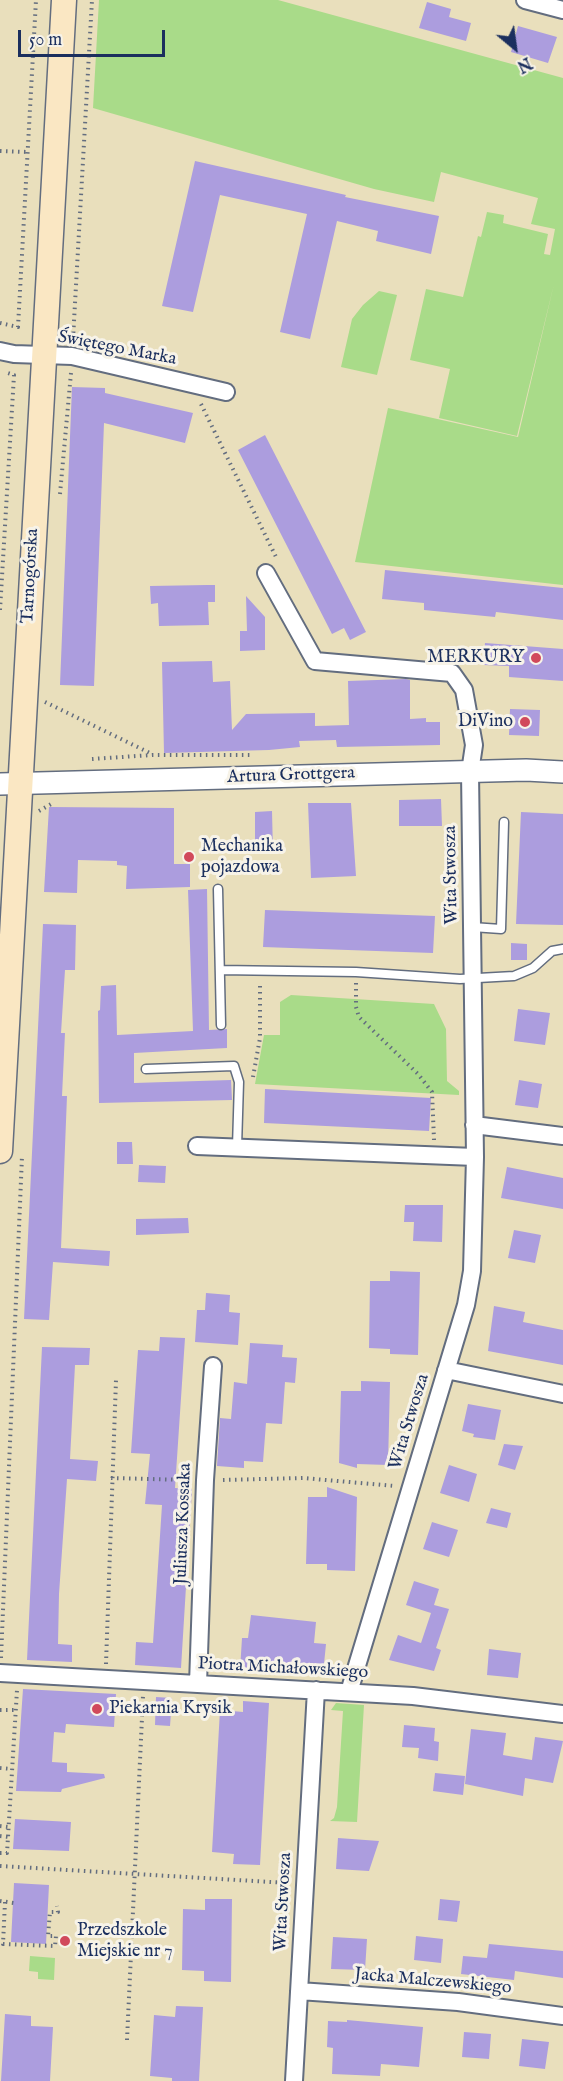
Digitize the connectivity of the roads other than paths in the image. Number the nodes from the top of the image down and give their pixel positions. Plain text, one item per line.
1 (64, 0) edge
2 (525, 0) edge
3 (563, 10) edge
4 (0, 351) edge
5 (44, 355) junction
6 (226, 392) dead end
7 (274, 570) road end
8 (470, 772) junction
9 (563, 772) edge
10 (10, 784) edge
11 (504, 822) dead end
12 (218, 889) dead end
13 (472, 927) junction
14 (563, 949) edge
15 (220, 970) junction
16 (472, 978) junction
17 (221, 1025) dead end
18 (146, 1069) dead end
19 (474, 1125) junction
20 (563, 1136) edge
21 (196, 1146) dead end
22 (237, 1147) junction
23 (11, 1150) edge
24 (475, 1157) junction
25 (213, 1366) dead end
26 (446, 1370) junction
27 (563, 1394) edge
28 (0, 1673) edge
29 (198, 1684) junction
30 (316, 1690) junction
31 (349, 1692) junction
32 (563, 1714) edge
33 (299, 1991) junction
34 (563, 2016) edge
35 (294, 2081) edge

1 - 5 main road, Tarnogórska
2 - 3 street
4 - 5 street, Świętego Marka
5 - 6 street, Świętego Marka
5 - 10 main road, Tarnogórska
7 - 8 street
8 - 9 street, Artura Grottgera
8 - 10 street, Artura Grottgera
8 - 13 street, Wita Stwosza
10 - 23 main road, Tarnogórska
11 - 13 lane
12 - 15 lane
13 - 16 street, Wita Stwosza
14 - 16 lane
15 - 16 lane
15 - 17 lane
16 - 19 street, Wita Stwosza
18 - 22 lane
19 - 20 street
19 - 24 street, Wita Stwosza
21 - 22 street
22 - 24 street
24 - 26 street, Wita Stwosza
25 - 29 street, Juliusza Kossaka
26 - 27 street
26 - 31 street, Wita Stwosza
28 - 29 street, Piotra Michałowskiego
29 - 30 street, Piotra Michałowskiego
30 - 31 street, Piotra Michałowskiego
30 - 33 street, Wita Stwosza
31 - 32 street, Piotra Michałowskiego
33 - 34 street, Jacka Malczewskiego
33 - 35 street, Wita Stwosza

